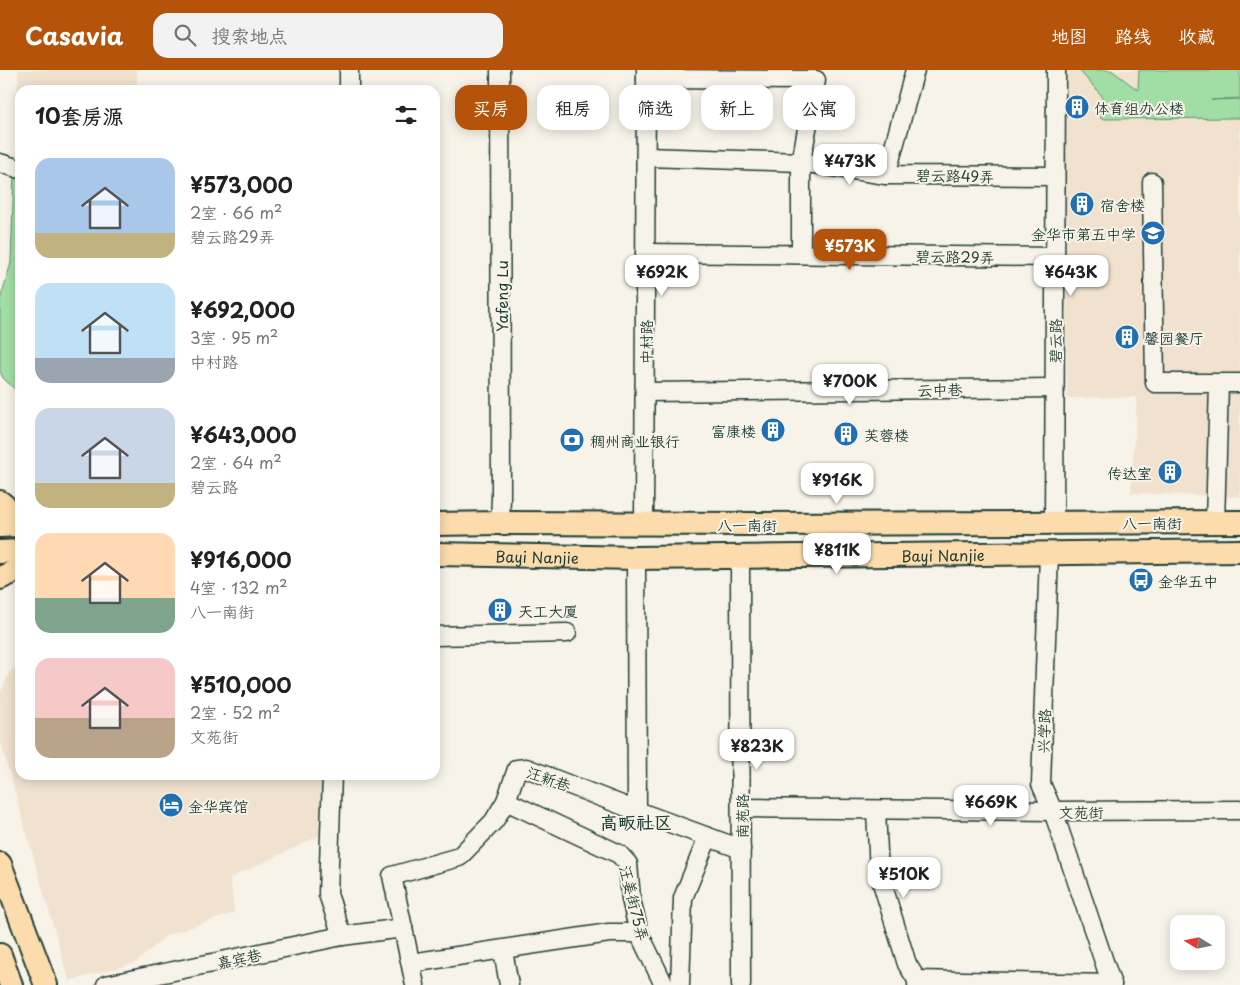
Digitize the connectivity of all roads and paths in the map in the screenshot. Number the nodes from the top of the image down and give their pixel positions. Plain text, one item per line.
1 (349, 70) edge
2 (500, 70) edge
3 (914, 70) edge
4 (1056, 70) edge
5 (646, 74) edge
6 (349, 85) edge
7 (646, 157) junction
8 (801, 162) junction
9 (0, 163) edge
10 (15, 168) edge
11 (886, 174) junction
12 (1056, 176) junction
13 (1152, 182) dead end
14 (646, 253) junction
15 (801, 254) junction
16 (1055, 256) junction
17 (1219, 384) junction
18 (1240, 384) edge
19 (1054, 388) junction
20 (645, 392) junction
21 (0, 502) edge
22 (15, 512) edge
23 (1214, 522) junction
24 (1240, 522) edge
25 (500, 523) junction
26 (1054, 523) junction
27 (440, 524) edge
28 (644, 524) junction
29 (15, 525) edge
30 (0, 526) edge
31 (15, 551) edge
32 (1240, 551) edge
33 (0, 552) edge
34 (440, 554) edge
35 (1049, 554) junction
36 (740, 557) junction
37 (636, 558) junction
38 (15, 571) edge
39 (0, 578) edge
40 (567, 633) dead end
41 (440, 636) edge
42 (332, 780) edge
43 (506, 801) junction
44 (741, 808) junction
45 (876, 810) junction
46 (1240, 810) edge
47 (637, 811) junction
48 (1053, 811) junction
49 (708, 837) junction
50 (741, 849) junction
51 (0, 864) edge
52 (403, 928) junction
53 (639, 933) junction
54 (342, 936) junction
55 (503, 950) junction
56 (0, 955) edge
57 (411, 963) junction
58 (917, 983) edge
59 (11, 985) edge
60 (46, 985) edge
61 (106, 985) edge
62 (415, 985) edge
63 (509, 985) edge
64 (664, 985) edge
65 (680, 985) edge
66 (741, 985) edge
67 (1112, 985) edge

1 - 6 street
2 - 25 street, Yafeng Lu
3 - 11 street
4 - 12 street, 碧云路
5 - 7 street, 中村路
5 - 8 street
7 - 8 street, 碧云路49弄
7 - 14 street, 中村路
8 - 11 street, 碧云路49弄
8 - 15 street
9 - 10 street
11 - 12 street, 碧云路49弄
12 - 16 street, 碧云路
13 - 17 street
14 - 15 street, 碧云路29弄
14 - 20 street, 中村路
15 - 16 street, 碧云路29弄
16 - 19 street, 碧云路
17 - 18 street
17 - 23 street
19 - 20 street, 云中巷
19 - 26 street, 碧云路
20 - 28 street, 中村路
21 - 22 main road
23 - 24 main road, 八一南街
23 - 26 main road, 八一南街
25 - 27 main road, 八一南街
25 - 28 main road, 八一南街
26 - 28 main road, 八一南街
29 - 30 main road
31 - 33 main road
32 - 35 main road, Bayi Nanjie
34 - 37 main road, Bayi Nanjie
35 - 36 main road, Bayi Nanjie
35 - 48 street, 兴学路
36 - 37 main road, Bayi Nanjie
36 - 44 street, 南苑路
37 - 47 street
38 - 39 main road
40 - 41 street
42 - 54 street
43 - 47 street, 汪新巷
43 - 52 street, 汪新巷
43 - 53 street, 汪姜街75弄
44 - 45 street, 文苑街
44 - 50 street, 南苑路
45 - 48 street, 文苑街
45 - 58 street
46 - 48 street, 文苑街
47 - 49 street, 汪新巷
48 - 67 street, 兴学路
49 - 50 street, 汪新巷
49 - 65 street
50 - 66 street, 南苑路
51 - 60 main road
52 - 54 street, 嘉宾巷
52 - 57 street
53 - 55 street
53 - 64 street, 汪姜街75弄
54 - 61 street, 嘉宾巷
55 - 57 street
55 - 63 street
56 - 59 main road
57 - 62 street
58 - 67 street

